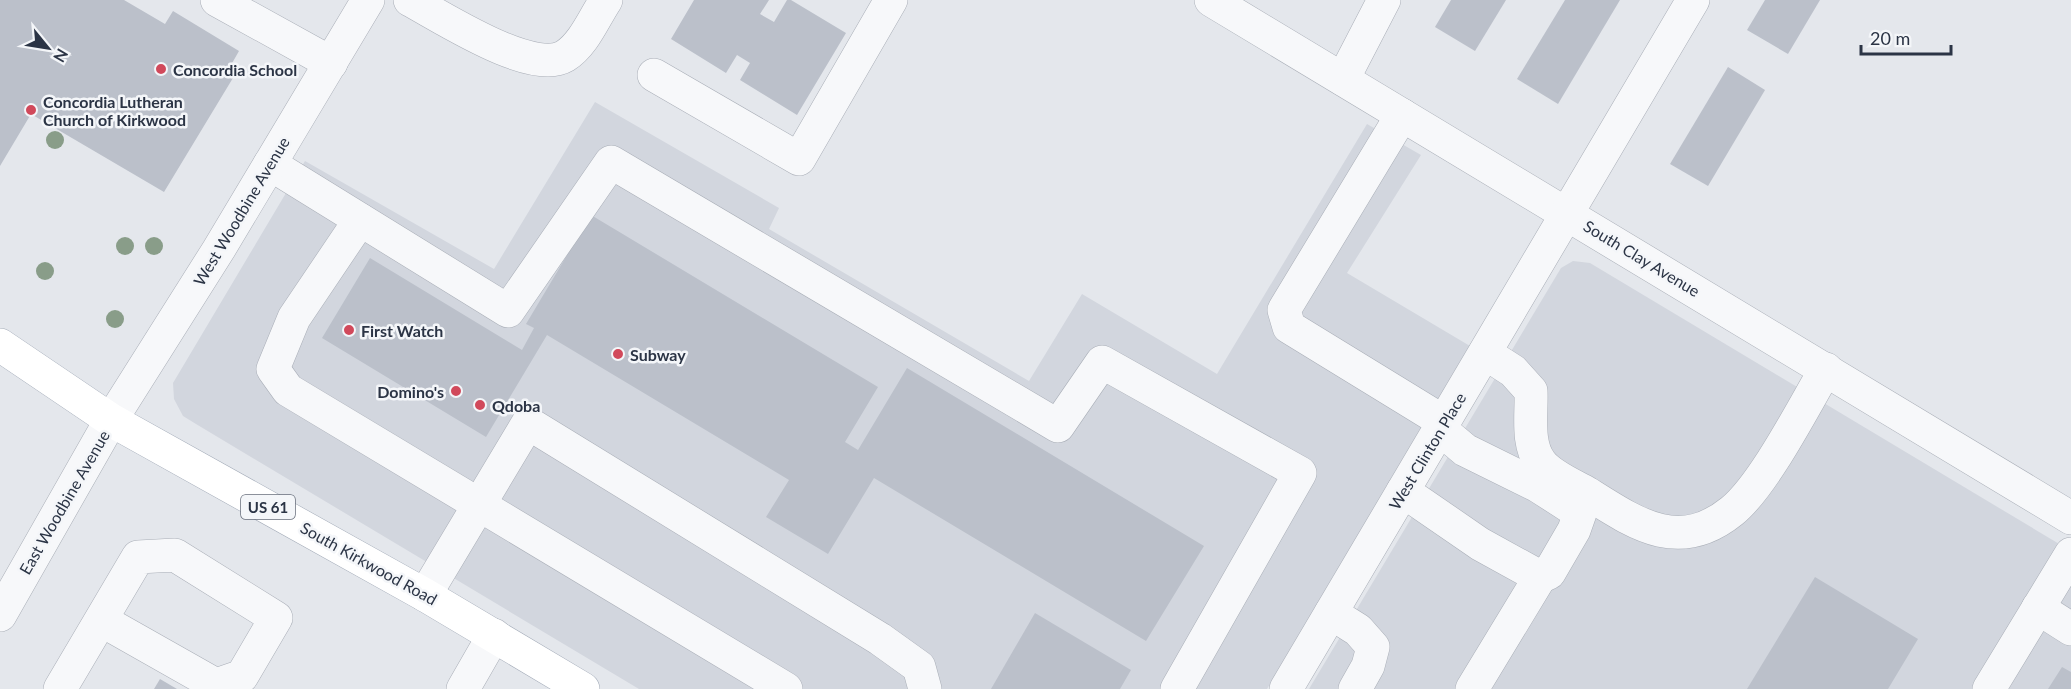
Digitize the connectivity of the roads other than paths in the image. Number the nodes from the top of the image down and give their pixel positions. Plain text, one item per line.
1 (217, 0) edge
2 (368, 0) edge
3 (410, 0) edge
4 (606, 0) edge
5 (891, 0) edge
6 (1211, 0) edge
7 (1384, 0) edge
8 (1693, 0) edge
9 (331, 63) junction
10 (654, 75) dead end
11 (1342, 79) junction
12 (1402, 115) junction
13 (270, 164) junction
14 (1568, 213) junction
15 (360, 220) junction
16 (0, 345) edge
17 (1485, 353) junction
18 (1826, 369) junction
19 (111, 420) junction
20 (1442, 426) junction
21 (1403, 491) junction
22 (480, 505) junction
23 (2071, 518) edge
24 (2071, 554) edge
25 (1540, 577) junction
26 (426, 595) junction
27 (2038, 608) junction
28 (1330, 613) junction
29 (0, 615) edge
30 (101, 620) junction
31 (2071, 629) edge
32 (494, 635) junction
33 (60, 689) edge
34 (463, 689) edge
35 (584, 689) edge
36 (786, 689) edge
37 (925, 689) edge
38 (1177, 689) edge
39 (1286, 689) edge
40 (1355, 689) edge
41 (1472, 689) edge
42 (1989, 689) edge

1 - 9 street
2 - 9 street, West Woodbine Avenue
3 - 4 street
5 - 10 street
6 - 11 street, South Clay Avenue
7 - 11 street
8 - 14 street, West Clinton Place
9 - 13 street, West Woodbine Avenue
11 - 12 street, South Clay Avenue
12 - 14 street, South Clay Avenue
12 - 20 street
13 - 15 street
13 - 19 street, West Woodbine Avenue
14 - 17 street, West Clinton Place
14 - 18 street, South Clay Avenue
15 - 22 street
15 - 38 street
16 - 19 main road, South Kirkwood Road / US 61
17 - 18 street
17 - 20 street, West Clinton Place
18 - 23 street, South Clay Avenue
19 - 26 main road, South Kirkwood Road / US 61
19 - 29 street, East Woodbine Avenue
20 - 21 street, West Clinton Place
20 - 25 street
21 - 25 street
21 - 28 street, West Clinton Place
22 - 26 street
22 - 36 street
22 - 37 street
24 - 27 street
25 - 41 street
26 - 32 main road, South Kirkwood Road / US 61
27 - 31 street
27 - 42 street
28 - 39 street, West Clinton Place
28 - 40 street
30 - 30 street
30 - 33 street
32 - 34 street
32 - 35 main road, South Kirkwood Road / US 61

